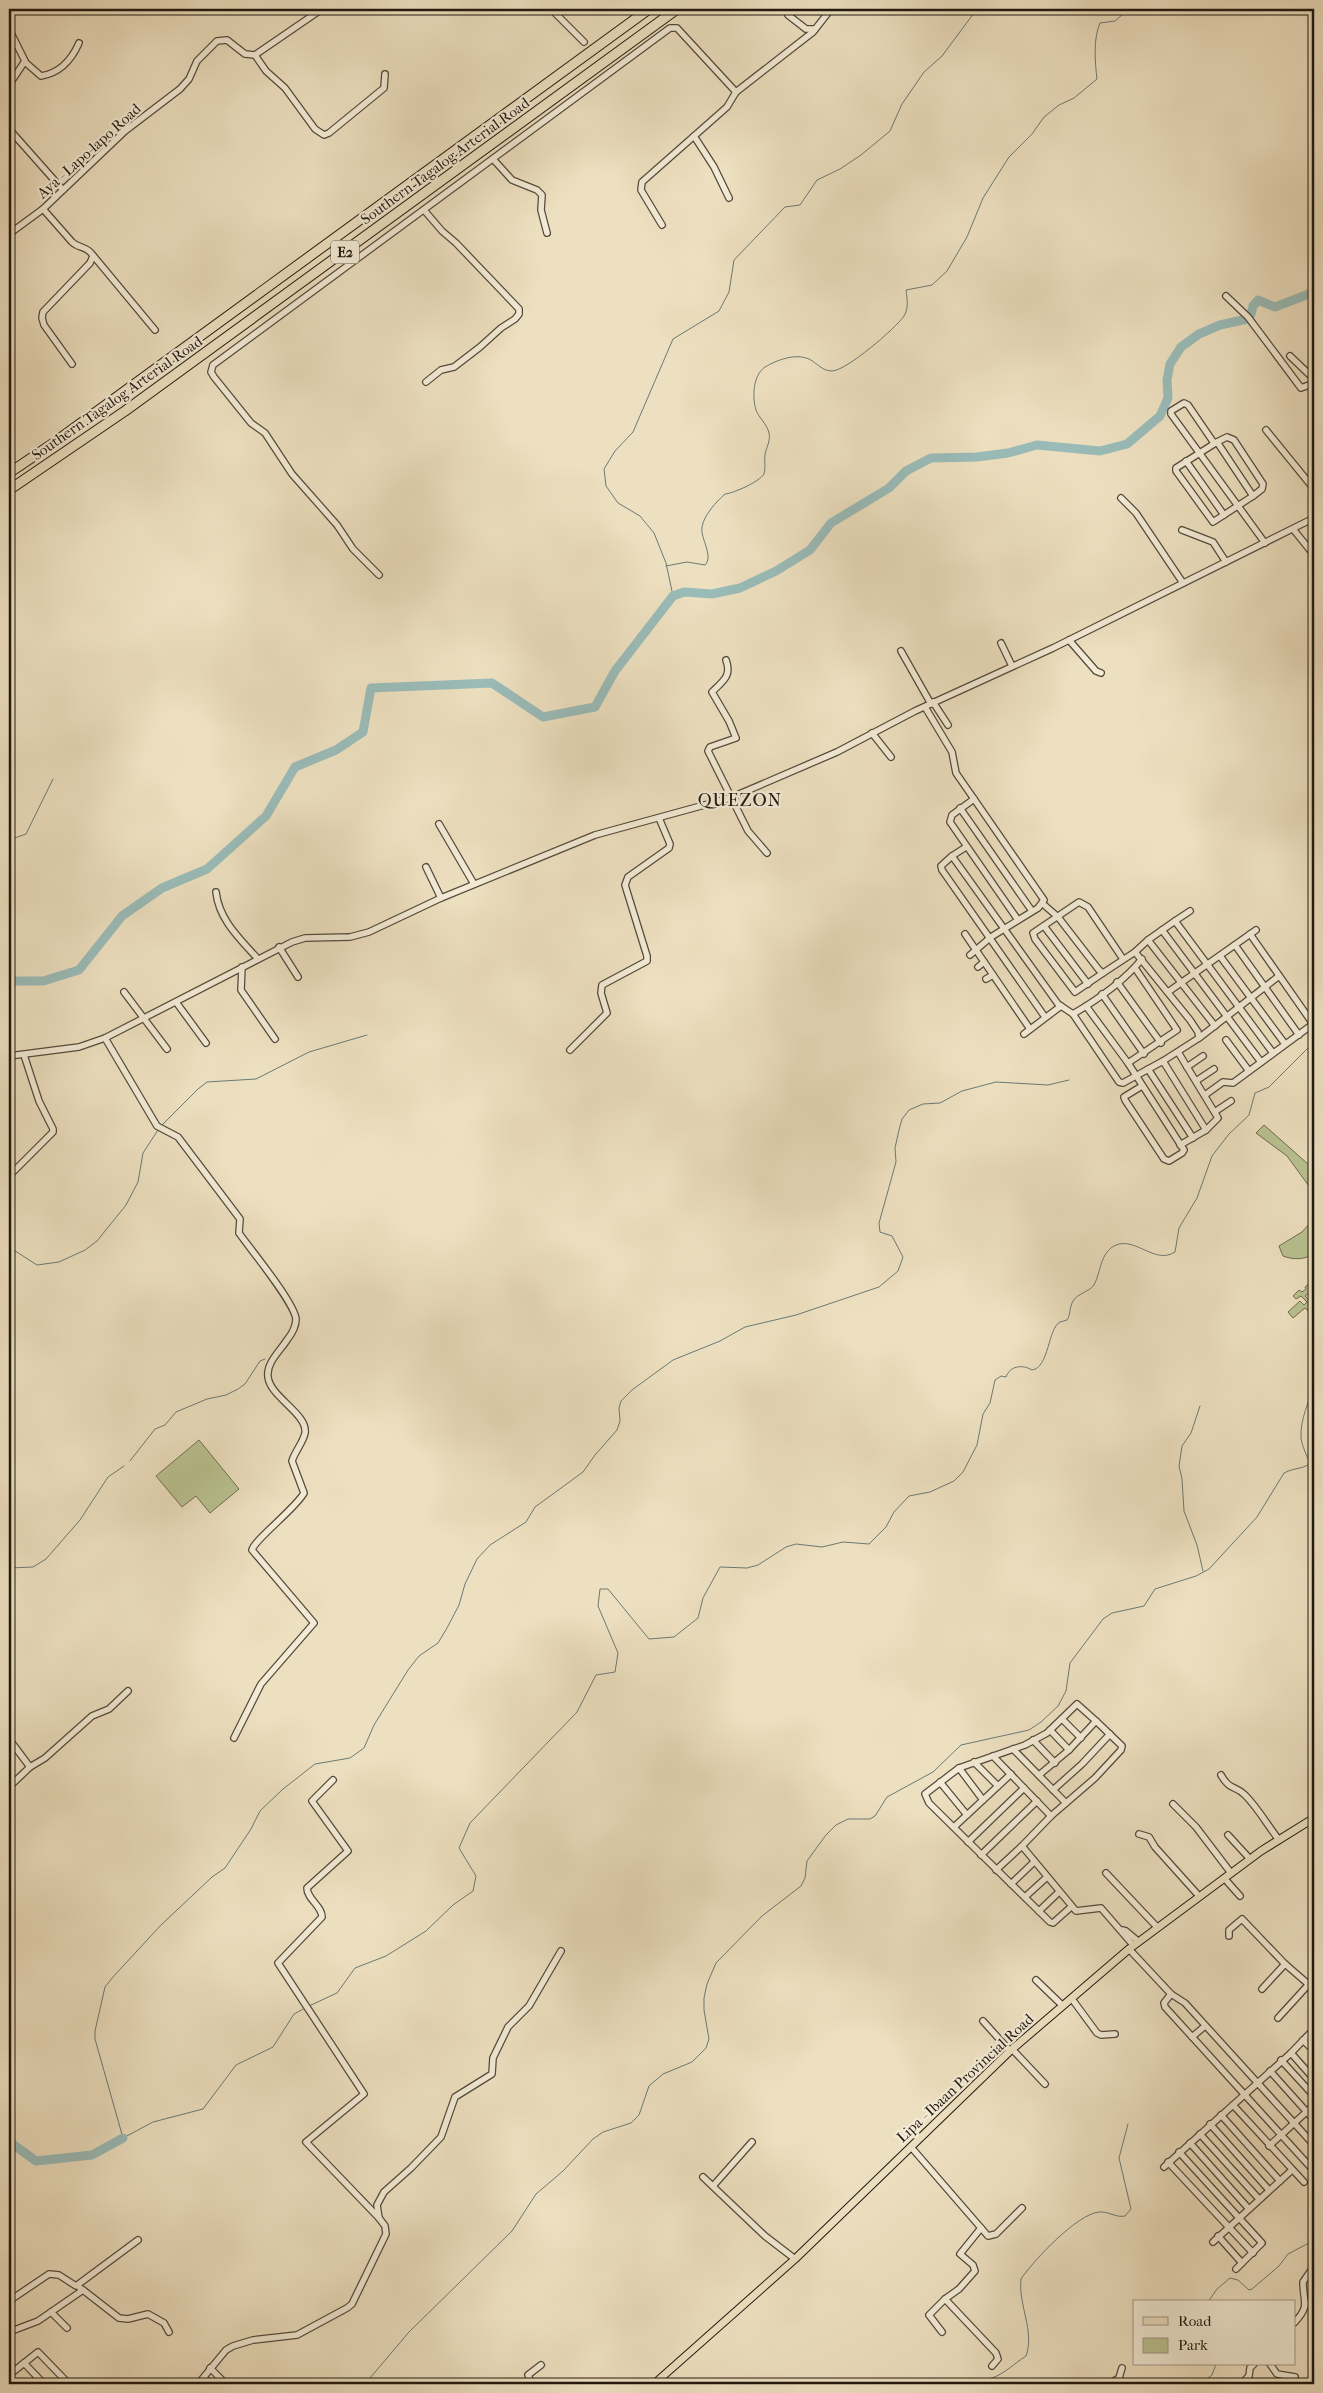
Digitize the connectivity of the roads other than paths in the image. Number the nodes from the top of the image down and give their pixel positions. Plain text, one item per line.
1 (322, 9) edge
2 (551, 9) edge
3 (649, 9) edge
4 (677, 9) edge
5 (785, 9) edge
6 (831, 9) edge
7 (9, 29) edge
8 (815, 29) junction
9 (584, 42) dead end
10 (79, 43) dead end
11 (255, 55) junction
12 (24, 62) junction
13 (385, 74) dead end
14 (9, 85) edge
15 (736, 92) junction
16 (9, 128) edge
17 (694, 136) junction
18 (493, 159) junction
19 (63, 190) junction
20 (729, 198) dead end
21 (43, 209) junction
22 (424, 210) junction
23 (662, 225) dead end
24 (547, 233) dead end
25 (9, 234) edge
26 (93, 256) junction
27 (1226, 296) dead end
28 (155, 330) dead end
29 (1290, 356) dead end
30 (72, 364) dead end
31 (1314, 379) edge
32 (426, 382) dead end
33 (1314, 383) edge
34 (1266, 430) dead end
35 (1216, 442) junction
36 (1199, 452) junction
37 (1186, 461) junction
38 (9, 473) edge
39 (1314, 489) edge
40 (9, 490) edge
41 (1253, 496) junction
42 (1121, 498) dead end
43 (1239, 506) junction
44 (1224, 515) junction
45 (1314, 518) edge
46 (1293, 529) junction
47 (1182, 530) dead end
48 (1265, 542) junction
49 (1314, 555) edge
50 (1226, 562) junction
51 (379, 574) dead end
52 (1183, 583) junction
53 (1069, 640) junction
54 (1001, 643) dead end
55 (901, 651) dead end
56 (726, 660) dead end
57 (1012, 666) junction
58 (1101, 673) dead end
59 (932, 703) junction
60 (924, 707) junction
61 (948, 725) dead end
62 (872, 733) junction
63 (891, 757) dead end
64 (730, 798) junction
65 (974, 799) junction
66 (960, 808) junction
67 (659, 818) junction
68 (439, 824) dead end
69 (966, 847) junction
70 (767, 853) dead end
71 (952, 856) junction
72 (426, 867) dead end
73 (474, 884) junction
74 (216, 892) dead end
75 (441, 898) junction
76 (1043, 904) junction
77 (1032, 911) junction
78 (1190, 911) dead end
79 (1058, 917) junction
80 (1018, 920) junction
81 (1175, 921) junction
82 (1044, 926) junction
83 (1004, 928) junction
84 (1162, 930) junction
85 (1256, 930) dead end
86 (965, 934) dead end
87 (1250, 934) junction
88 (991, 938) junction
89 (1148, 940) junction
90 (1235, 945) junction
91 (279, 947) junction
92 (976, 950) junction
93 (1135, 952) junction
94 (970, 955) dead end
95 (1220, 956) junction
96 (258, 959) junction
97 (1123, 959) junction
98 (1142, 959) junction
99 (984, 962) junction
100 (1206, 966) junction
101 (242, 967) junction
102 (978, 967) dead end
103 (1135, 968) junction
104 (1103, 973) junction
105 (1194, 974) junction
106 (993, 975) junction
107 (298, 976) dead end
108 (1279, 976) junction
109 (986, 979) dead end
110 (1117, 982) junction
111 (1182, 983) junction
112 (1088, 984) junction
113 (1265, 987) junction
114 (1002, 988) junction
115 (124, 992) dead end
116 (1168, 992) junction
117 (996, 993) dead end
118 (1102, 994) junction
119 (1251, 997) junction
120 (176, 1002) junction
121 (1012, 1003) junction
122 (1061, 1006) junction
123 (1086, 1006) junction
124 (1240, 1006) junction
125 (1006, 1008) dead end
126 (1073, 1014) junction
127 (1045, 1017) junction
128 (1227, 1017) junction
129 (145, 1018) junction
130 (1314, 1024) edge
131 (1215, 1026) junction
132 (1299, 1035) junction
133 (105, 1038) junction
134 (1199, 1038) junction
135 (275, 1039) dead end
136 (1226, 1040) dead end
137 (206, 1043) dead end
138 (1162, 1043) junction
139 (1285, 1044) junction
140 (166, 1048) dead end
141 (570, 1050) dead end
142 (1178, 1052) junction
143 (1273, 1053) junction
144 (1144, 1054) junction
145 (24, 1055) junction
146 (9, 1056) edge
147 (1203, 1056) dead end
148 (1163, 1062) junction
149 (1261, 1062) junction
150 (1128, 1063) junction
151 (1187, 1067) junction
152 (1148, 1069) junction
153 (1214, 1069) dead end
154 (1249, 1071) junction
155 (1136, 1076) junction
156 (1196, 1082) junction
157 (1142, 1086) junction
158 (1205, 1096) junction
159 (1231, 1101) dead end
160 (1216, 1111) junction
161 (1206, 1130) junction
162 (1192, 1138) junction
163 (1180, 1145) junction
164 (9, 1176) edge
165 (128, 1691) dead end
166 (1062, 1719) junction
167 (1096, 1721) junction
168 (1050, 1730) junction
169 (1110, 1734) junction
170 (234, 1738) dead end
171 (1081, 1738) junction
172 (9, 1739) edge
173 (1033, 1740) junction
174 (1013, 1749) junction
175 (1069, 1750) junction
176 (993, 1756) junction
177 (974, 1762) junction
178 (1055, 1763) junction
179 (30, 1767) junction
180 (959, 1768) junction
181 (1011, 1774) junction
182 (1039, 1776) junction
183 (1221, 1776) dead end
184 (333, 1780) dead end
185 (940, 1782) junction
186 (9, 1786) edge
187 (998, 1786) junction
188 (1024, 1788) junction
189 (1053, 1790) junction
190 (984, 1800) junction
191 (1037, 1802) junction
192 (1066, 1803) junction
193 (1173, 1804) dead end
194 (967, 1815) junction
195 (1051, 1816) junction
196 (1314, 1818) edge
197 (954, 1827) junction
198 (1139, 1834) dead end
199 (1228, 1835) dead end
200 (1279, 1840) junction
201 (968, 1842) junction
202 (1022, 1846) junction
203 (981, 1855) junction
204 (1250, 1860) junction
205 (1034, 1862) junction
206 (996, 1870) junction
207 (1106, 1873) dead end
208 (1231, 1873) junction
209 (1046, 1877) junction
210 (1224, 1878) junction
211 (1011, 1884) junction
212 (1059, 1892) junction
213 (1199, 1896) junction
214 (1240, 1896) dead end
215 (1025, 1897) junction
216 (1072, 1906) junction
217 (1039, 1911) junction
218 (1157, 1927) junction
219 (1229, 1936) dead end
220 (1133, 1943) junction
221 (561, 1950) dead end
222 (1285, 1964) junction
223 (1314, 1979) edge
224 (1036, 1980) dead end
225 (1309, 1984) junction
226 (1262, 1989) dead end
227 (1171, 1994) junction
228 (1072, 1999) junction
229 (1063, 2006) junction
230 (1278, 2018) dead end
231 (983, 2021) dead end
232 (1205, 2026) junction
233 (1314, 2029) edge
234 (1116, 2034) dead end
235 (1192, 2037) junction
236 (1303, 2040) junction
237 (1011, 2050) junction
238 (1314, 2051) edge
239 (1291, 2052) junction
240 (1282, 2060) junction
241 (1270, 2071) junction
242 (1314, 2078) edge
243 (1258, 2082) junction
244 (1045, 2084) dead end
245 (1244, 2094) junction
246 (1314, 2096) edge
247 (1233, 2104) junction
248 (1314, 2105) edge
249 (1307, 2112) junction
250 (1221, 2115) junction
251 (1314, 2120) edge
252 (1294, 2123) junction
253 (1210, 2124) junction
254 (1200, 2134) junction
255 (1282, 2135) junction
256 (752, 2142) dead end
257 (1190, 2143) junction
258 (1314, 2145) edge
259 (1270, 2146) junction
260 (911, 2147) junction
261 (1179, 2152) junction
262 (1292, 2170) junction
263 (1314, 2171) edge
264 (703, 2177) dead end
265 (1280, 2181) junction
266 (1304, 2182) dead end
267 (713, 2186) junction
268 (1269, 2190) junction
269 (1259, 2199) junction
270 (1022, 2208) dead end
271 (1248, 2209) junction
272 (379, 2218) junction
273 (1238, 2218) junction
274 (1228, 2227) junction
275 (981, 2228) junction
276 (1218, 2236) junction
277 (138, 2240) dead end
278 (1212, 2242) dead end
279 (1253, 2253) junction
280 (795, 2260) junction
281 (1242, 2263) junction
282 (1314, 2266) edge
283 (1236, 2269) dead end
284 (76, 2286) junction
285 (83, 2290) junction
286 (945, 2299) junction
287 (9, 2301) edge
288 (1306, 2302) junction
289 (1314, 2308) edge
290 (51, 2312) junction
291 (1296, 2321) edge
292 (67, 2328) dead end
293 (9, 2332) edge
294 (168, 2332) dead end
295 (942, 2332) dead end
296 (24, 2363) junction
297 (541, 2365) dead end
298 (992, 2366) dead end
299 (1250, 2366) edge
300 (1271, 2366) edge
301 (210, 2368) junction
302 (1122, 2368) dead end
303 (9, 2377) edge
304 (1295, 2377) dead end
305 (204, 2378) junction
306 (14, 2384) edge
307 (44, 2384) edge
308 (69, 2384) edge
309 (198, 2384) edge
310 (211, 2384) edge
311 (226, 2384) edge
312 (532, 2384) edge
313 (654, 2384) edge
314 (1109, 2384) edge
315 (1242, 2384) edge

1 - 11 street
2 - 9 street
3 - 38 highway, Southern Tagalog Arterial Road / E2
4 - 40 highway, Southern Tagalog Arterial Road / E2
5 - 8 street
6 - 8 street
7 - 12 street
8 - 15 street
10 - 12 street
11 - 13 street
11 - 19 street, Aya - Lapo-lapo Road
12 - 14 street
15 - 17 street
15 - 18 street
16 - 19 street
17 - 20 street
17 - 23 street
18 - 22 street
18 - 24 street
19 - 21 street, Aya - Lapo-lapo Road
21 - 25 street, Aya - Lapo-lapo Road
21 - 26 street
22 - 32 street
22 - 51 street
26 - 28 street
26 - 30 street
27 - 33 street
29 - 31 street
34 - 39 street
35 - 36 street
35 - 36 street
35 - 41 street
35 - 41 street
36 - 37 street
36 - 43 street
37 - 44 street
37 - 44 street
41 - 43 street
42 - 52 street
43 - 44 street
43 - 48 street
45 - 46 street
46 - 48 street
46 - 49 street
47 - 50 street
48 - 50 street
50 - 52 street
52 - 53 street
53 - 57 street
53 - 58 street
54 - 57 street
55 - 59 street
56 - 64 street
57 - 59 street
59 - 60 street
59 - 61 street
60 - 62 street
60 - 65 street
62 - 63 street
62 - 64 street
64 - 67 street
64 - 70 street
65 - 66 street
65 - 76 street
66 - 69 street
66 - 77 street
67 - 73 street
67 - 141 street
68 - 73 street
69 - 71 street
69 - 80 street
71 - 83 street
71 - 88 street
72 - 75 street
73 - 75 street
74 - 96 street
75 - 91 street
76 - 77 street
76 - 79 street
77 - 80 street
78 - 81 street
79 - 82 street
79 - 97 street
79 - 104 street
80 - 83 street
81 - 84 street
81 - 100 street
82 - 112 street
82 - 112 street
83 - 88 street
83 - 122 street
84 - 89 street
84 - 105 street
85 - 87 street
86 - 92 street
87 - 90 street
87 - 108 street
88 - 92 street
88 - 127 street
89 - 93 street
89 - 111 street
90 - 95 street
90 - 113 street
91 - 96 street
91 - 107 street
92 - 94 street
92 - 99 street
93 - 97 street
93 - 98 street
95 - 100 street
95 - 119 street
96 - 101 street
97 - 104 street
98 - 103 street
98 - 116 street
99 - 102 street
99 - 106 street
100 - 105 street
100 - 124 street
101 - 120 street
101 - 135 street
103 - 110 street
103 - 138 street
104 - 112 street
105 - 111 street
105 - 128 street
106 - 109 street
106 - 114 street
108 - 113 street
108 - 130 street
110 - 118 street
110 - 138 street
111 - 116 street
111 - 131 street
113 - 119 street
113 - 132 street
114 - 117 street
114 - 121 street
115 - 129 street
116 - 134 street
118 - 123 street
118 - 144 street
119 - 124 street
119 - 139 street
120 - 129 street
120 - 137 street
121 - 125 street
121 - 127 street
122 - 126 street
122 - 127 street
123 - 126 street
123 - 150 street
124 - 128 street
124 - 143 street
126 - 155 street
128 - 131 street
128 - 149 street
129 - 133 street
129 - 140 street
130 - 132 street
131 - 134 street
132 - 139 street
133 - 145 street
133 - 170 street
134 - 142 street
136 - 154 street
138 - 144 street
139 - 143 street
142 - 148 street
142 - 151 street
143 - 149 street
144 - 150 street
145 - 146 street
145 - 164 street
147 - 151 street
148 - 152 street
148 - 161 street
149 - 154 street
150 - 155 street
151 - 156 street
152 - 155 street
152 - 162 street
153 - 156 street
154 - 158 street
155 - 157 street
156 - 158 street
157 - 163 street
157 - 163 street
158 - 160 street
159 - 160 street
160 - 161 street
161 - 162 street
162 - 163 street
165 - 179 street
166 - 167 street
166 - 168 street
166 - 171 street
167 - 169 street
167 - 171 street
168 - 173 street
168 - 175 street
169 - 189 street
169 - 192 street
171 - 175 street
172 - 179 street
173 - 174 street
173 - 178 street
174 - 176 street
174 - 182 street
175 - 178 street
176 - 177 street
176 - 181 street
177 - 180 street
177 - 187 street
178 - 182 street
179 - 186 street
180 - 185 street
180 - 190 street
181 - 187 street
181 - 188 street
182 - 189 street
183 - 200 street
184 - 272 street
185 - 194 street
185 - 197 street
187 - 190 street
188 - 191 street
188 - 201 street
189 - 192 street
190 - 194 street
191 - 195 street
191 - 203 street
192 - 195 street
193 - 208 street
194 - 197 street
195 - 202 street
196 - 200 main road, Lipa - Ibaan Provincial Road
197 - 201 street
198 - 213 street
199 - 204 street
200 - 204 main road, Lipa - Ibaan Provincial Road
201 - 203 street
202 - 205 street
202 - 206 street
203 - 206 street
204 - 208 main road, Lipa - Ibaan Provincial Road
205 - 209 street
205 - 211 street
206 - 211 street
207 - 218 street
208 - 210 main road, Lipa - Ibaan Provincial Road
209 - 212 street
209 - 215 street
210 - 213 main road, Lipa - Ibaan Provincial Road
210 - 214 street
211 - 215 street
212 - 216 street
212 - 217 street
213 - 218 main road, Lipa - Ibaan Provincial Road
215 - 217 street
216 - 217 street
216 - 220 street
218 - 220 main road, Lipa - Ibaan Provincial Road
219 - 222 street
220 - 227 street
220 - 228 main road, Lipa - Ibaan Provincial Road
221 - 272 street
222 - 225 street
222 - 226 street
223 - 225 street
224 - 229 street
225 - 230 street
227 - 232 street
227 - 235 street
228 - 229 main road, Lipa - Ibaan Provincial Road
228 - 234 street
229 - 237 main road, Lipa - Ibaan Provincial Road
231 - 237 street
232 - 235 street
232 - 243 street
233 - 236 street
235 - 245 street
236 - 238 street
236 - 239 street
237 - 244 street
237 - 260 main road, Lipa - Ibaan Provincial Road
239 - 240 street
239 - 242 street
240 - 241 street
240 - 246 street
241 - 243 street
241 - 249 street
243 - 245 street
243 - 252 street
245 - 247 street
245 - 255 street
247 - 250 street
247 - 259 street
248 - 249 street
249 - 251 street
249 - 252 street
250 - 253 street
250 - 265 street
252 - 255 street
252 - 258 street
253 - 254 street
253 - 268 street
254 - 257 street
254 - 269 street
255 - 259 street
255 - 263 street
256 - 267 street
257 - 261 street
257 - 271 street
259 - 262 street
260 - 275 street
260 - 280 main road, Lipa - Ibaan Provincial Road
261 - 273 street
261 - 274 street
262 - 265 street
262 - 266 street
264 - 267 street
265 - 268 street
267 - 280 street
268 - 269 street
269 - 271 street
270 - 275 street
271 - 273 street
272 - 301 street
273 - 274 street
273 - 279 street
274 - 276 street
274 - 279 street
275 - 286 street
276 - 278 street
276 - 281 street
277 - 284 street
279 - 281 street
280 - 313 main road, Lipa - Ibaan Provincial Road
281 - 283 street
282 - 288 street
284 - 285 street
284 - 287 street
285 - 290 street
285 - 294 street
286 - 295 street
286 - 298 street
288 - 289 street
288 - 291 street
290 - 292 street
290 - 293 street
296 - 303 street
296 - 307 street
296 - 308 street
297 - 312 street
299 - 315 street
300 - 304 street
301 - 305 street
301 - 311 street
302 - 314 street
303 - 306 street
305 - 309 street
305 - 310 street

